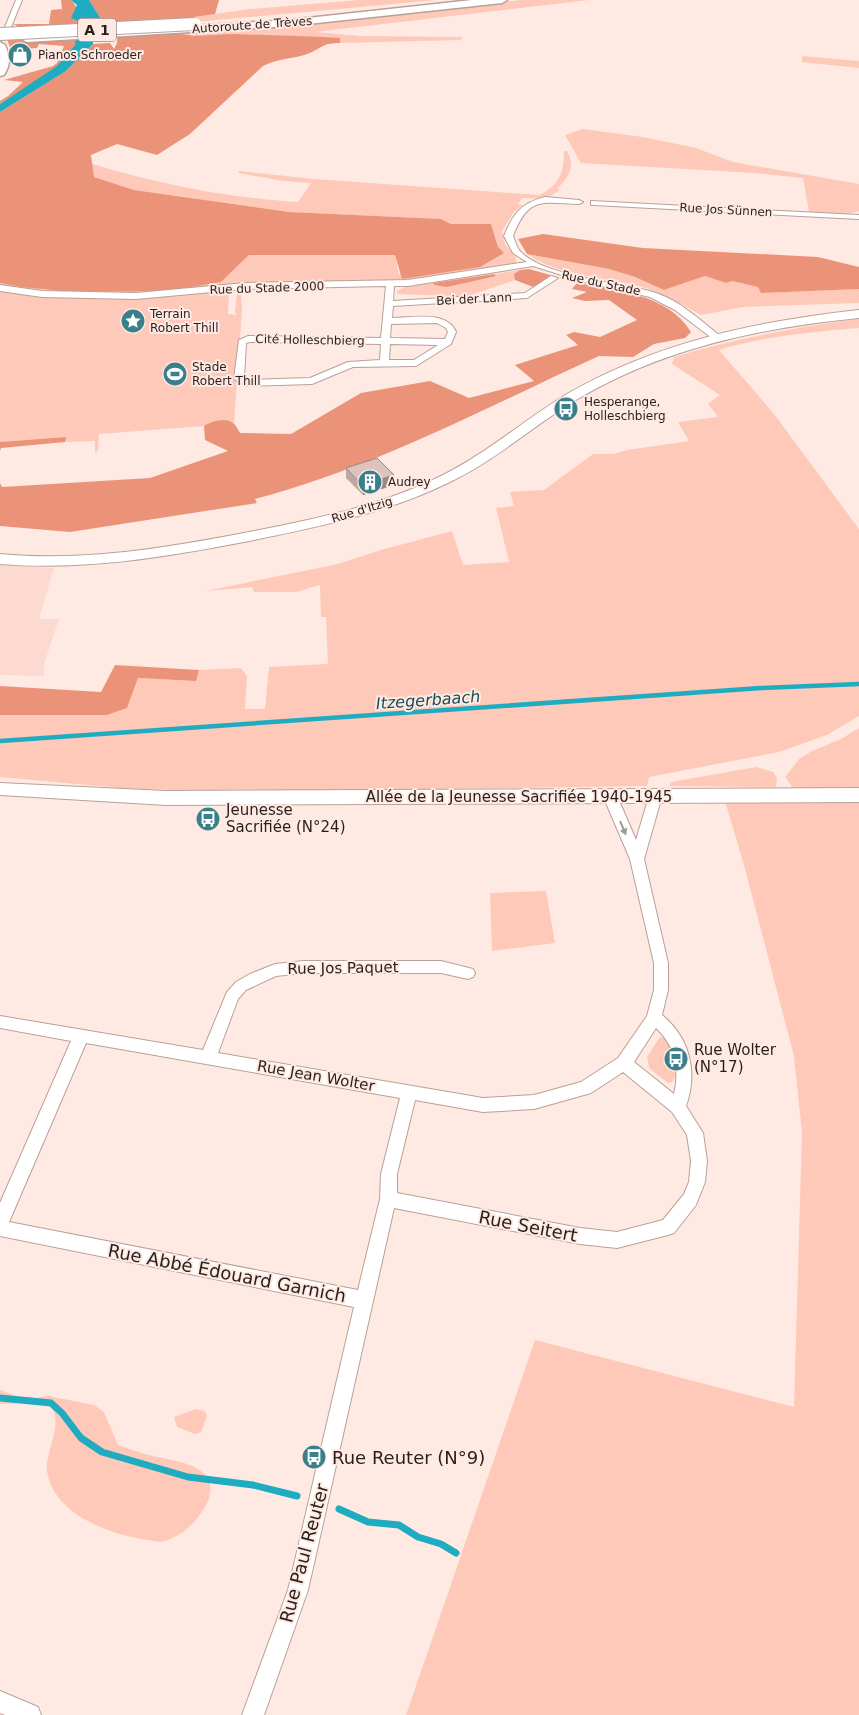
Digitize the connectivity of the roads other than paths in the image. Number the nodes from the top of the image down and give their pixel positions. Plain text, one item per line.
1 (19, 0) edge
2 (467, 0) edge
3 (502, 0) edge
4 (196, 27) junction
5 (0, 37) edge
6 (0, 45) edge
7 (0, 73) edge
8 (859, 217) edge
9 (533, 264) junction
10 (554, 278) dead end
11 (390, 284) junction
12 (0, 288) edge
13 (388, 304) junction
14 (859, 314) edge
15 (387, 320) junction
16 (716, 337) junction
17 (386, 341) junction
18 (448, 342) junction
19 (384, 363) junction
20 (0, 559) edge
21 (0, 788) edge
22 (859, 795) edge
23 (610, 796) junction
24 (654, 796) junction
25 (637, 859) junction
26 (468, 973) dead end
27 (654, 1017) junction
28 (0, 1022) edge
29 (81, 1036) junction
30 (208, 1058) junction
31 (624, 1063) junction
32 (408, 1092) junction
33 (678, 1107) junction
34 (388, 1199) junction
35 (0, 1223) edge
36 (0, 1228) edge
37 (364, 1300) junction
38 (0, 1702) edge
39 (30, 1715) edge
40 (253, 1715) edge

1 - 5 street
2 - 4 highway, Autoroute de Trèves / A 1
3 - 4 highway, Autoroute de Trèves / A 1
4 - 5 highway, Autoroute de Trèves / A 1
6 - 7 main road
8 - 9 street, Rue Jos Sünnen
9 - 11 street, Rue du Stade 2000
9 - 16 street, Rue du Stade
10 - 13 street, Bei der Lann
11 - 12 street, Rue du Stade 2000
11 - 13 street, Cité Holleschbierg
13 - 15 street, Cité Holleschbierg
14 - 16 main road, Rue d'Itzig
15 - 17 street, Cité Holleschbierg
15 - 18 street
16 - 20 main road, Rue d'Itzig
17 - 18 street, Cité Holleschbierg
17 - 19 street, Cité Holleschbierg
17 - 19 street, Cité Holleschbierg
18 - 19 street, Cité Holleschbierg
21 - 23 main road, Allée de la Jeunesse Sacrifiée 1940-1945
22 - 24 main road, Allée de la Jeunesse Sacrifiée 1940-1945
23 - 24 main road, Allée de la Jeunesse Sacrifiée 1940-1945
23 -> 25 street, Rue Jean Wolter
24 - 25 street, Rue Jean Wolter
25 - 27 street, Rue Jean Wolter
26 - 30 street, Rue Jos Paquet
27 - 31 street, Rue Jean Wolter
27 - 33 street
28 - 29 street, Rue Jean Wolter
29 - 30 street, Rue Jean Wolter
29 - 35 street
30 - 32 street, Rue Jean Wolter
31 - 32 street, Rue Jean Wolter
31 - 33 street
32 - 34 street, Rue Abbé Édouard Garnich
33 - 34 street, Rue Seitert
34 - 37 street, Rue Abbé Édouard Garnich
36 - 37 street, Rue Abbé Édouard Garnich
37 - 40 street, Rue Paul Reuter
38 - 39 street

